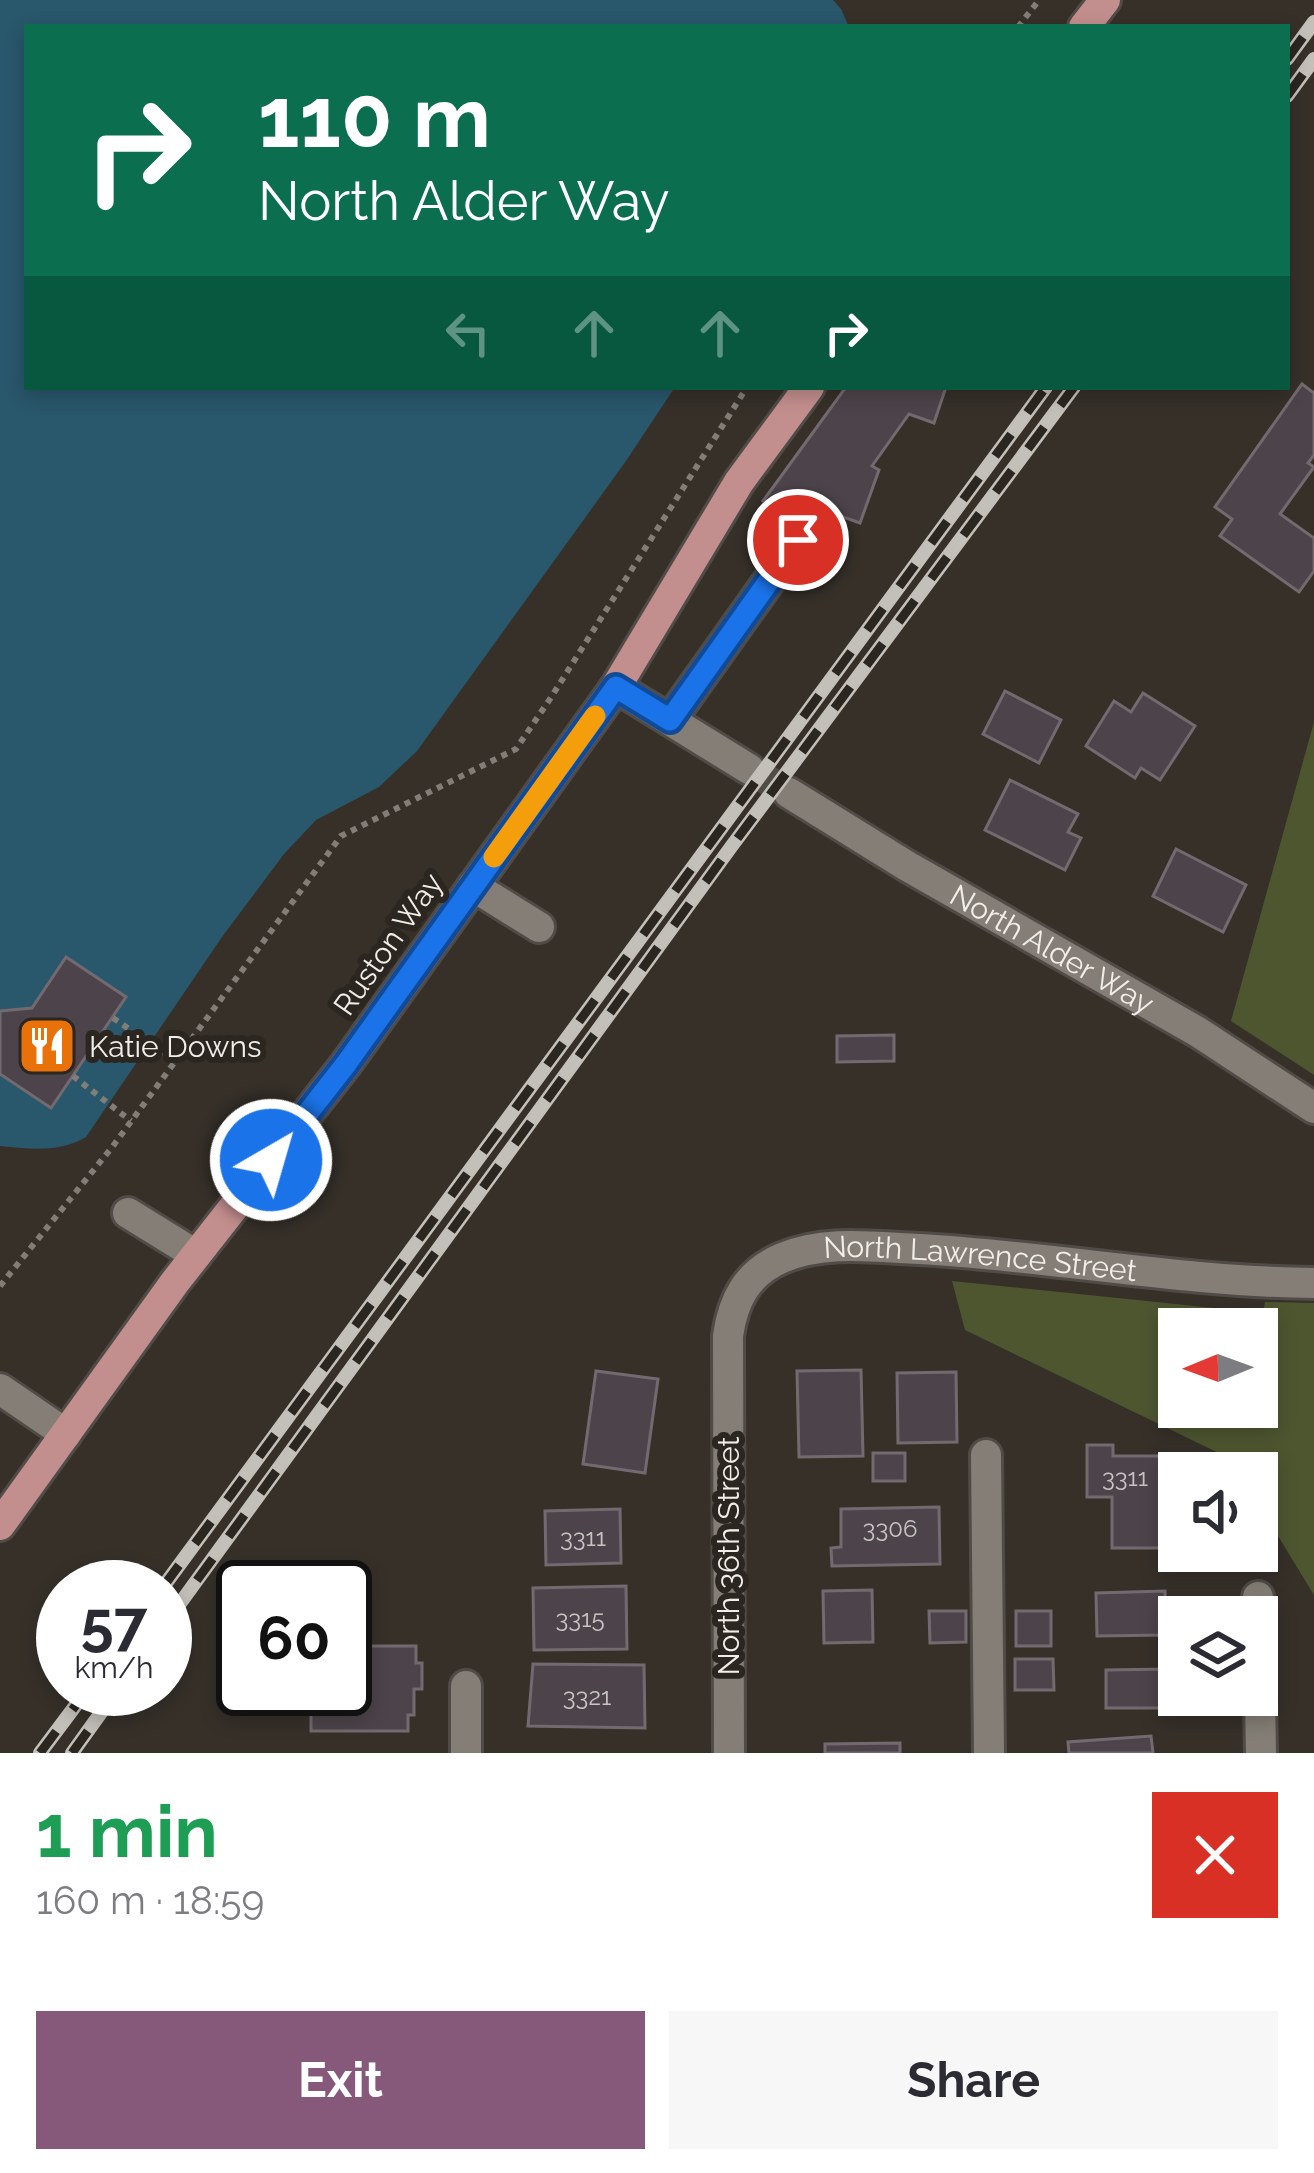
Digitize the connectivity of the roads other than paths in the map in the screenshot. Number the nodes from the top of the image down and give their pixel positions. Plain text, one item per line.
1 (1105, 0) edge
2 (1086, 24) edge
3 (807, 390) edge
4 (798, 540) dead end
5 (616, 687) junction
6 (670, 720) junction
7 (749, 769) tunnel mouth
8 (789, 793) tunnel mouth
9 (473, 886) junction
10 (539, 927) dead end
11 (1314, 1108) edge
12 (128, 1213) dead end
13 (196, 1256) junction
14 (1307, 1283) edge
15 (728, 1359) joint
16 (0, 1389) edge
17 (66, 1434) junction
18 (986, 1454) dead end
19 (0, 1525) edge
20 (466, 1686) dead end
21 (1260, 1716) edge
22 (466, 1753) edge
23 (728, 1753) edge
24 (989, 1753) edge
25 (1261, 1753) edge

1 - 2 main road
3 - 5 main road, Ruston Way
4 - 6 street
5 - 6 street
5 - 9 main road, Ruston Way
6 - 7 street
8 - 11 street, North Alder Way
9 - 10 street
9 - 13 main road, Ruston Way
12 - 13 street
13 - 17 main road, Ruston Way
14 - 15 street, North Lawrence Street
15 - 23 street, North 36th Street
16 - 17 street
17 - 19 main road, Ruston Way
18 - 24 street
20 - 22 street
21 - 25 street

